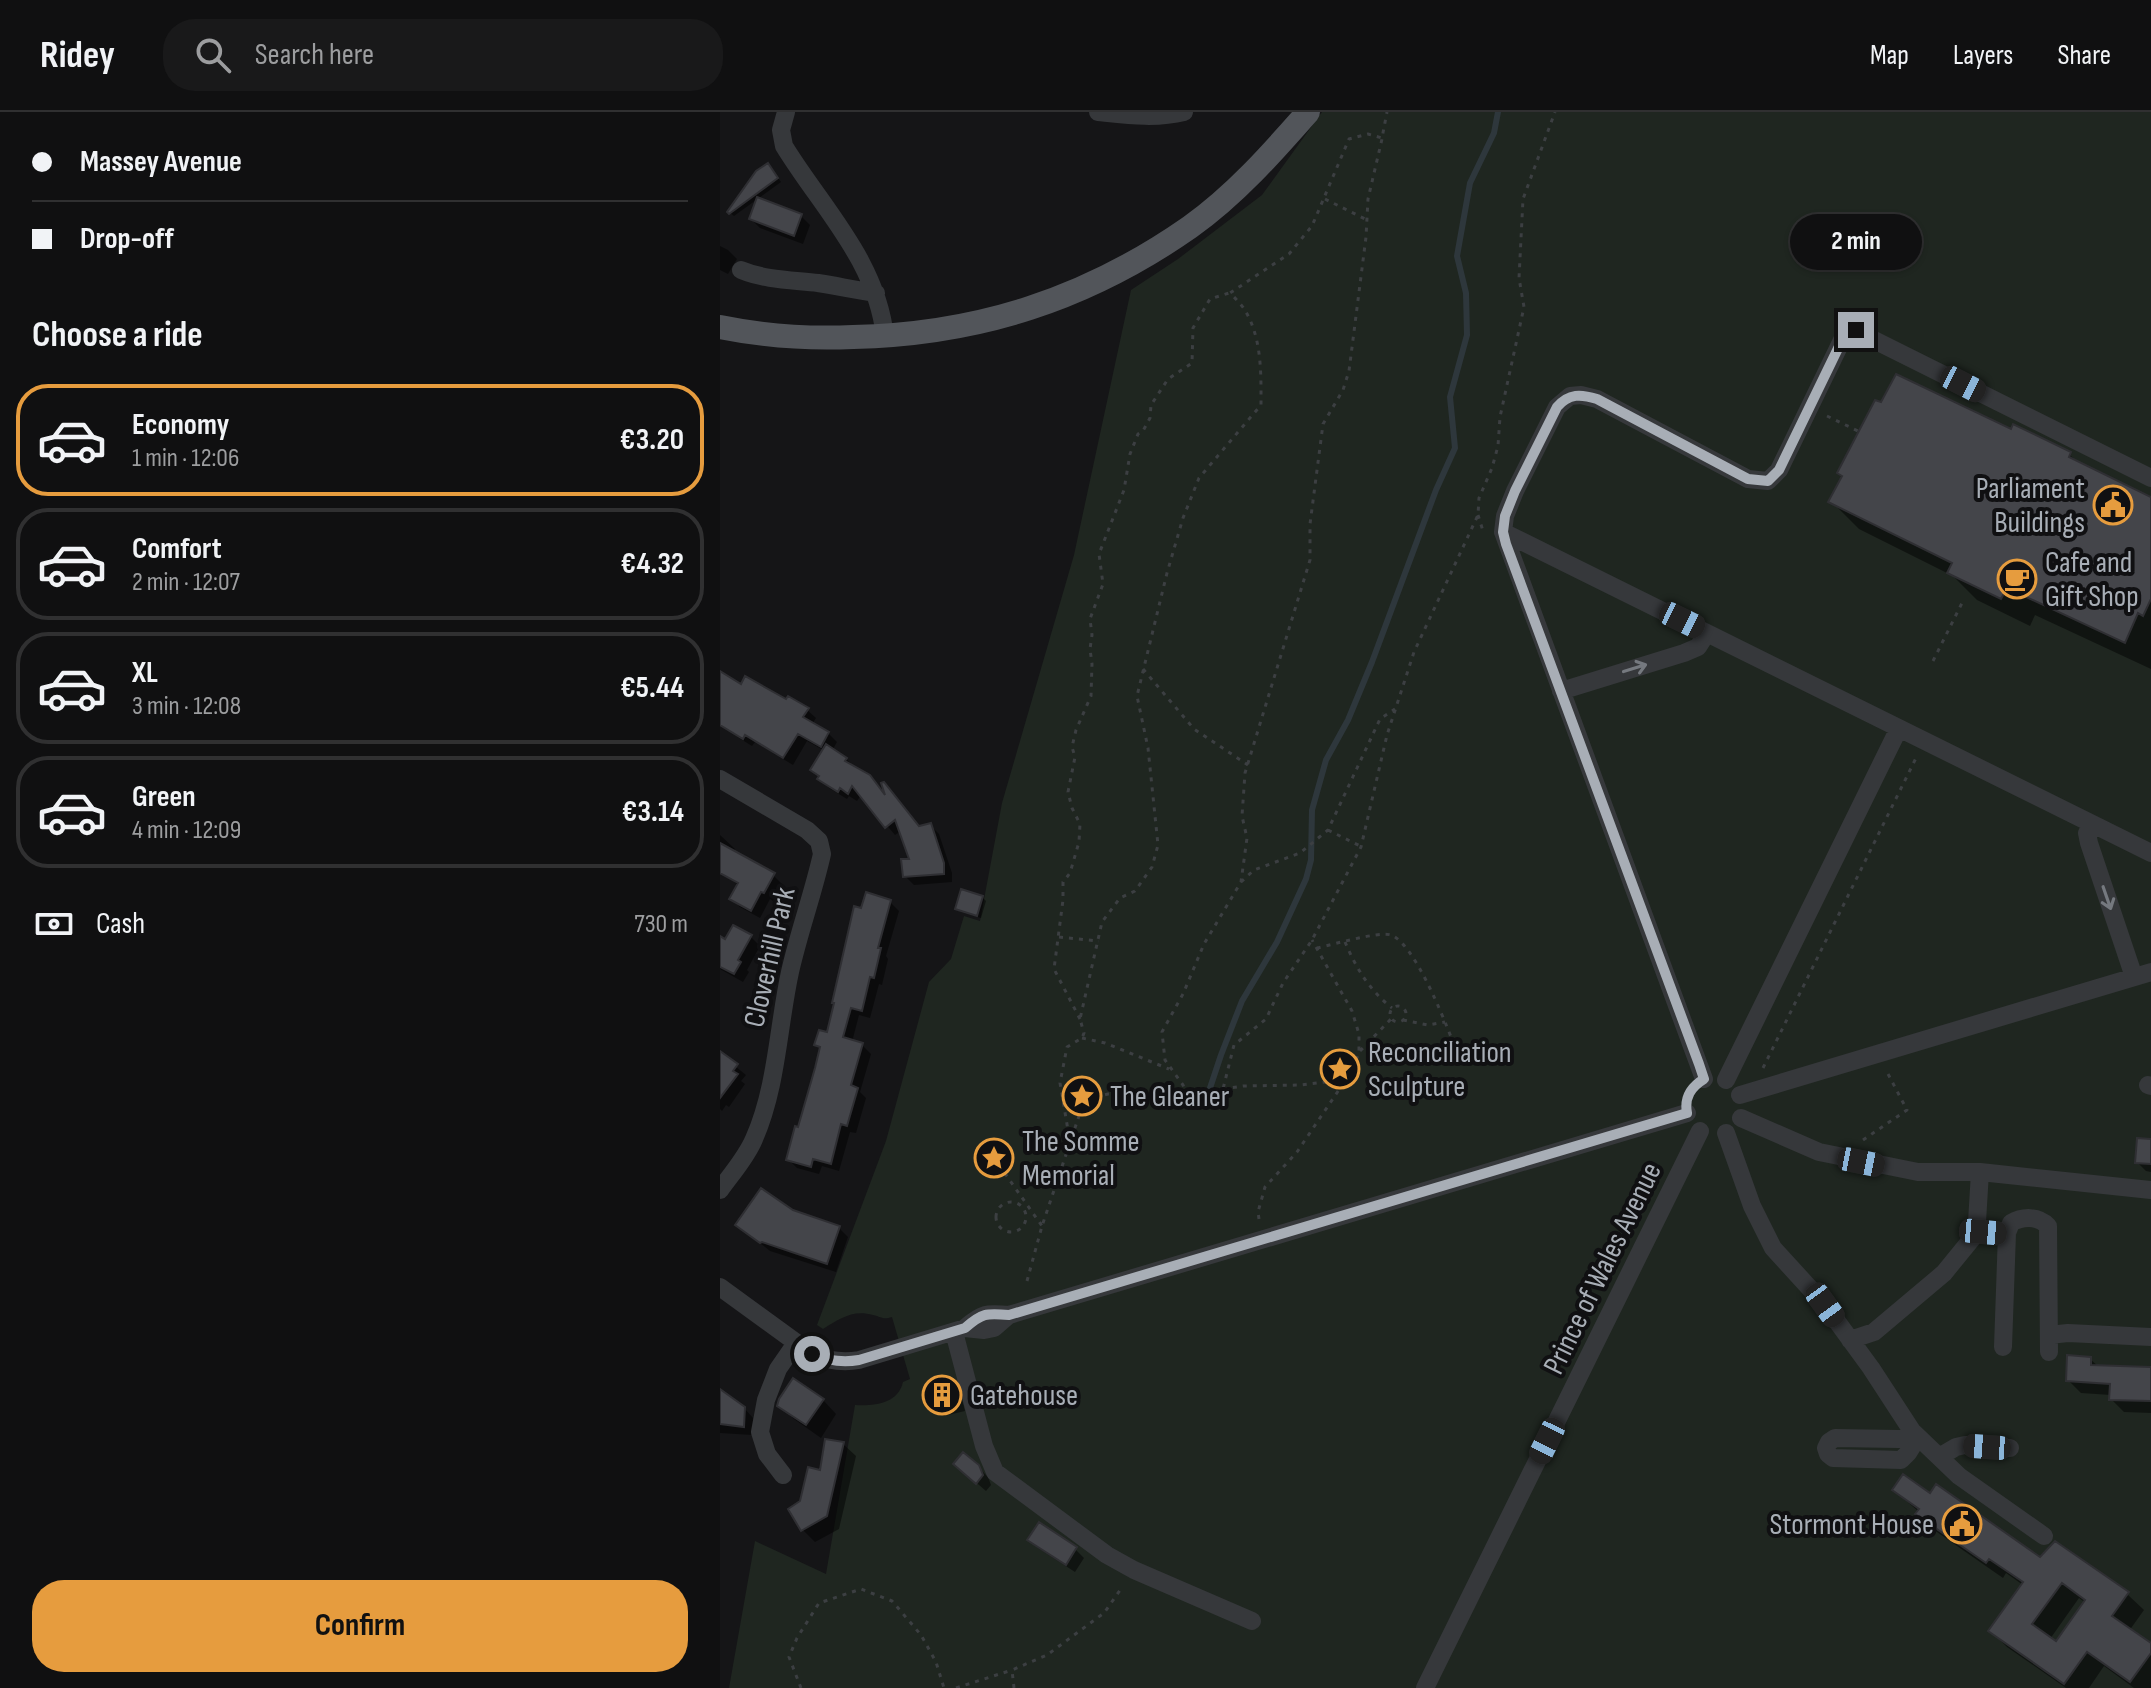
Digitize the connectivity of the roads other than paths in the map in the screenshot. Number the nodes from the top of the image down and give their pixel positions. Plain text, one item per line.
1 (786, 112) edge
2 (1098, 112) edge
3 (1184, 112) edge
4 (1308, 112) edge
5 (741, 270) dead end
6 (876, 293) junction
7 (720, 327) edge
8 (885, 337) junction
9 (2151, 478) edge
10 (1503, 532) junction
11 (1707, 633) junction
12 (1561, 691) junction
13 (1899, 728) junction
14 (720, 779) edge
15 (2092, 824) junction
16 (2151, 853) edge
17 (2142, 974) edge
18 (1726, 1080) junction
19 (1692, 1095) junction
20 (1740, 1095) junction
21 (1741, 1118) junction
22 (1700, 1131) junction
23 (1726, 1133) junction
24 (1980, 1172) junction
25 (720, 1190) edge
26 (2151, 1190) edge
27 (1979, 1230) junction
28 (2007, 1233) junction
29 (720, 1287) edge
30 (960, 1330) junction
31 (2151, 1337) edge
32 (1850, 1340) junction
33 (796, 1343) junction
34 (2003, 1347) dead end
35 (2010, 1448) dead end
36 (1939, 1457) junction
37 (783, 1475) dead end
38 (2044, 1536) dead end
39 (1252, 1621) dead end
40 (1425, 1688) edge

1 - 6 street
2 - 3 street
4 - 8 main road
5 - 6 street
6 - 8 street
7 - 8 main road
9 - 10 street
10 - 11 street
10 - 12 street
12 -> 11 street
11 - 13 street
12 - 19 street
13 - 15 street
13 - 18 street
14 - 25 street, Cloverhill Park
15 - 16 street
15 -> 17 street
17 - 20 street
18 - 19 street
18 - 20 street
19 - 22 street
19 - 30 street
20 - 21 street
21 - 23 street
21 - 24 street
22 - 23 street
22 - 40 street, Prince of Wales Avenue
23 - 32 street
24 - 26 street
24 - 27 street
27 - 28 street
27 - 32 street
28 - 31 street
28 - 34 street
29 - 33 street
30 - 33 street
30 - 39 street
32 - 36 street
33 - 37 street
35 - 36 street
36 - 38 street

